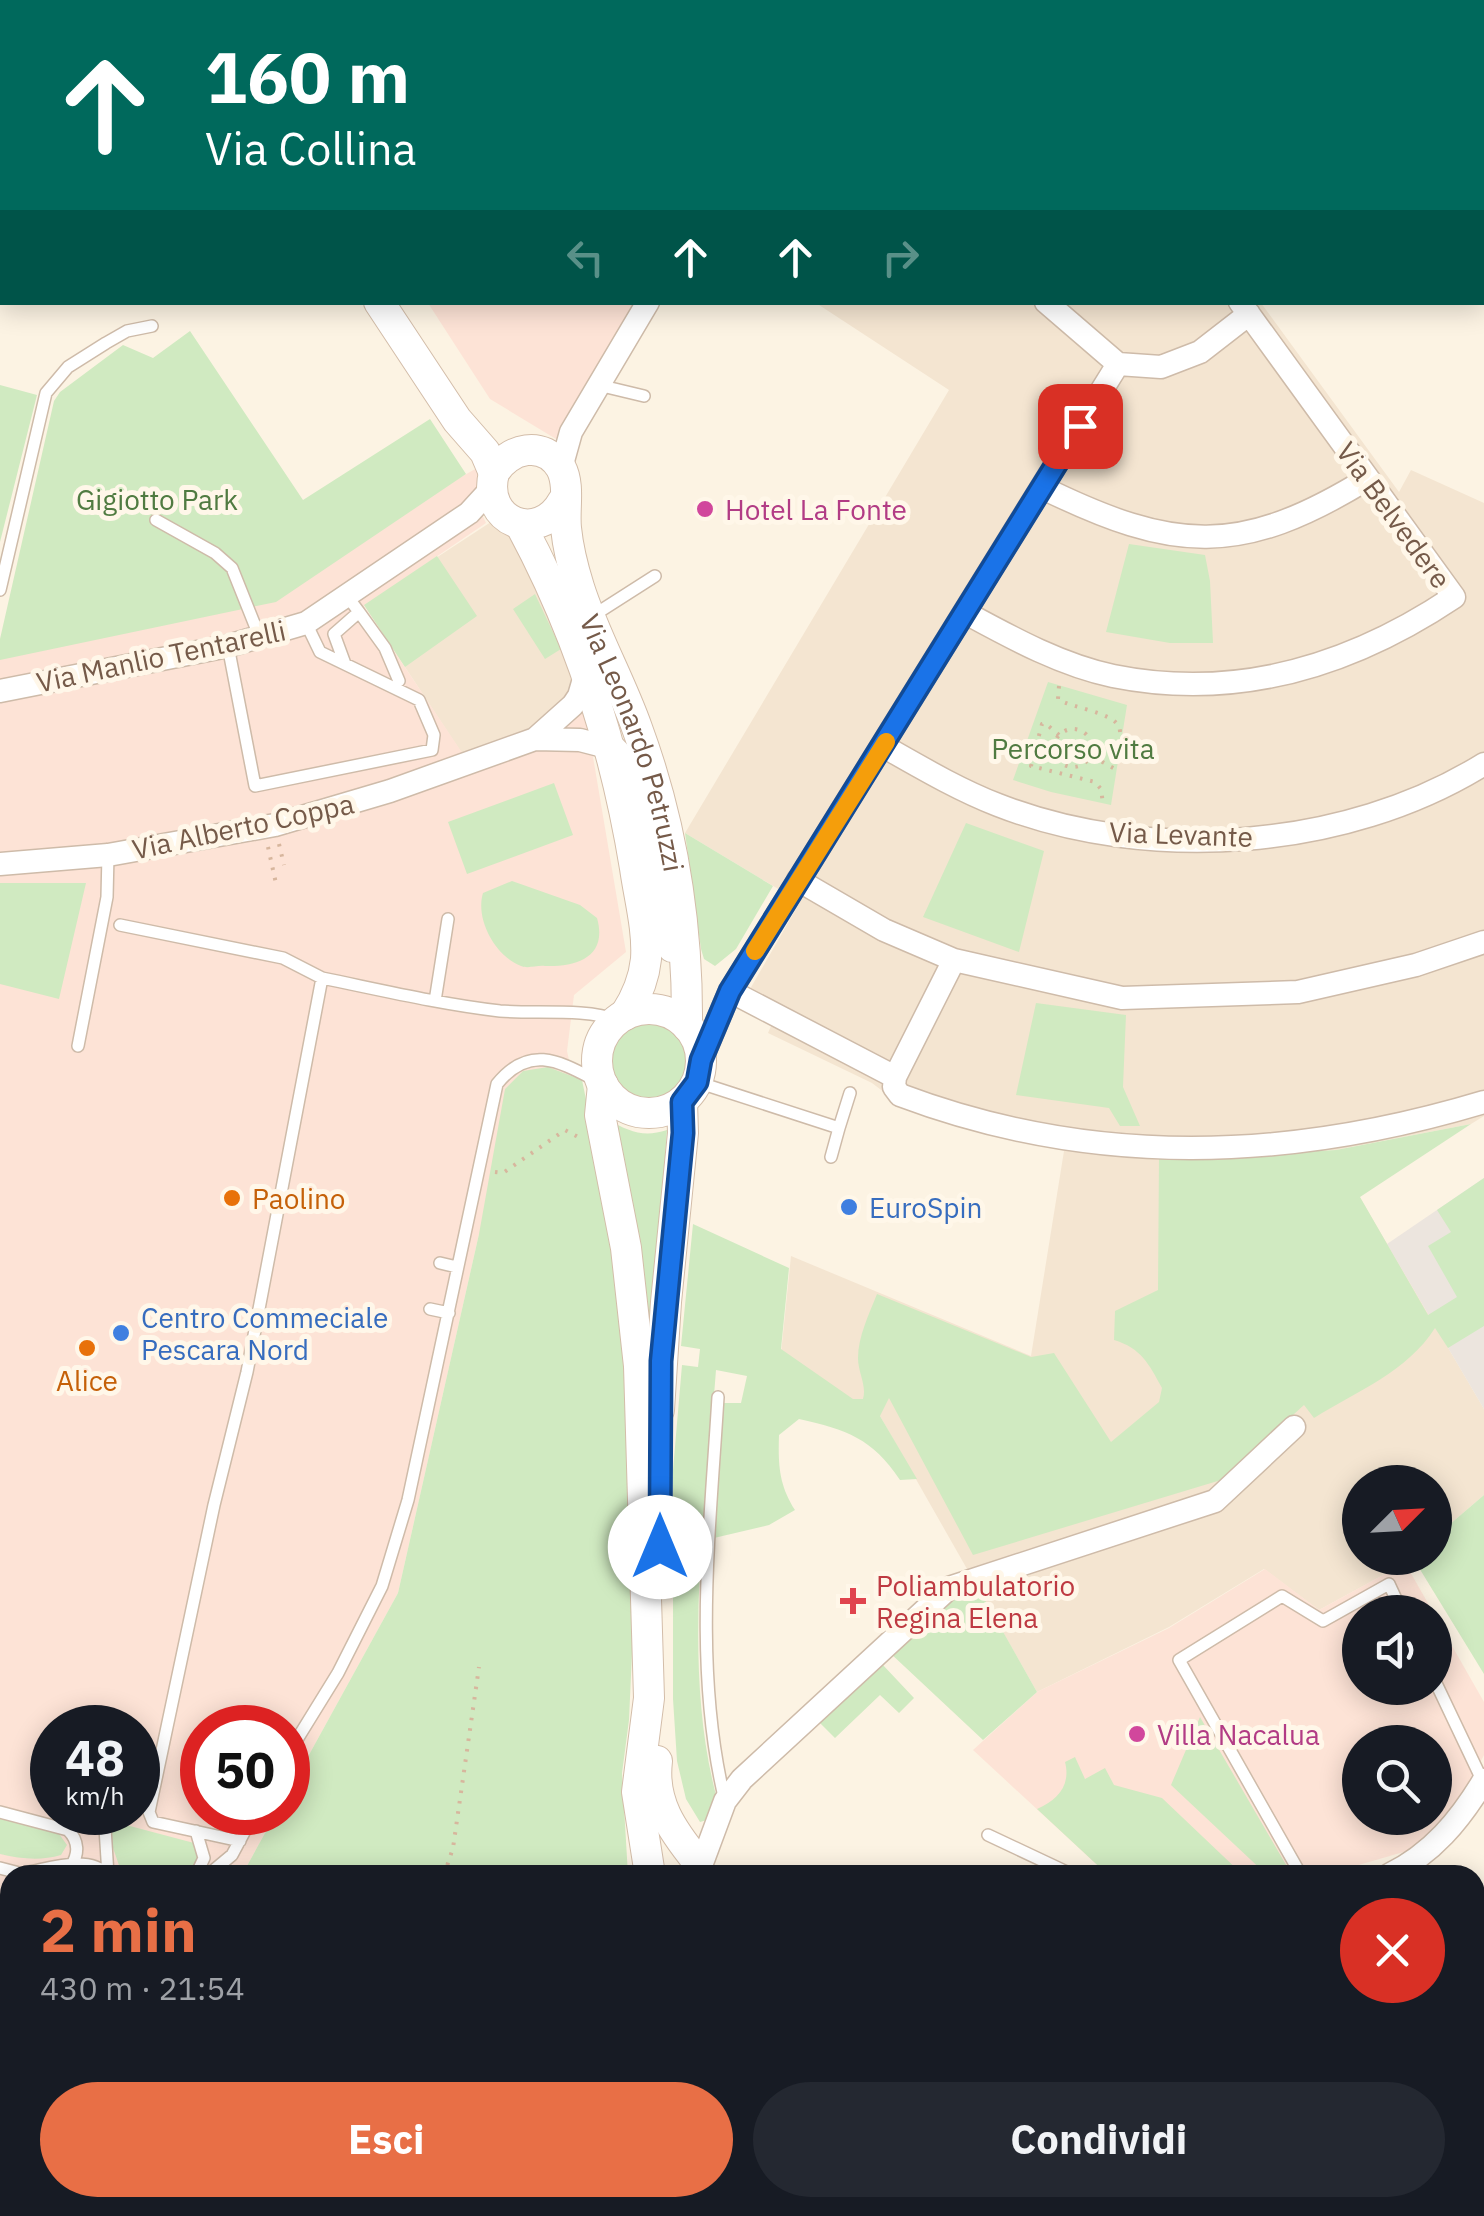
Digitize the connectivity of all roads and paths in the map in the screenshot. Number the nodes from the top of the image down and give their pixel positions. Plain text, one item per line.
1 (381, 305) edge
2 (399, 305) edge
3 (646, 305) edge
4 (1049, 305) edge
5 (1245, 308) edge
6 (152, 326) dead end
7 (1118, 364) junction
8 (598, 385) junction
9 (644, 396) dead end
10 (560, 468) junction
11 (1367, 479) junction
12 (1043, 488) junction
13 (498, 493) junction
14 (563, 500) junction
15 (156, 520) dead end
16 (655, 576) dead end
17 (0, 590) edge
18 (353, 603) junction
19 (966, 613) junction
20 (590, 618) junction
21 (306, 623) junction
22 (260, 638) junction
23 (228, 646) junction
24 (345, 664) junction
25 (587, 668) junction
26 (399, 680) dead end
27 (1059, 686) dead end
28 (0, 691) edge
29 (1059, 735) junction
30 (536, 739) junction
31 (883, 746) junction
32 (612, 748) junction
33 (1090, 755) junction
34 (1484, 764) edge
35 (1103, 804) dead end
36 (266, 839) dead end
37 (108, 856) junction
38 (0, 864) edge
39 (798, 880) junction
40 (277, 888) dead end
41 (448, 919) dead end
42 (120, 925) dead end
43 (1484, 942) edge
44 (954, 960) junction
45 (322, 978) junction
46 (688, 990) junction
47 (727, 995) junction
48 (435, 1001) junction
49 (621, 1018) junction
50 (689, 1028) junction
51 (78, 1046) dead end
52 (896, 1077) junction
53 (694, 1081) junction
54 (602, 1084) junction
55 (850, 1093) dead end
56 (1484, 1102) edge
57 (840, 1128) junction
58 (606, 1152) junction
59 (831, 1157) dead end
60 (490, 1171) dead end
61 (449, 1217) dead end
62 (466, 1220) junction
63 (440, 1263) dead end
64 (457, 1268) junction
65 (430, 1310) dead end
66 (449, 1313) junction
67 (718, 1397) dead end
68 (1294, 1427) dead end
69 (1370, 1595) edge
70 (1394, 1595) edge
71 (1342, 1611) edge
72 (479, 1667) dead end
73 (1447, 1705) edge
74 (310, 1718) edge
75 (1484, 1781) edge
76 (725, 1801) junction
77 (0, 1812) edge
78 (180, 1828) edge
79 (105, 1835) edge
80 (197, 1835) edge
81 (214, 1835) edge
82 (243, 1835) edge
83 (988, 1835) dead end
84 (240, 1841) junction
85 (72, 1865) edge
86 (107, 1865) edge
87 (201, 1865) edge
88 (224, 1865) edge
89 (447, 1865) edge
90 (649, 1865) edge
91 (665, 1865) edge
92 (698, 1865) edge
93 (704, 1865) edge
94 (705, 1865) edge
95 (1051, 1865) edge
96 (1295, 1865) edge
97 (1406, 1865) edge

1 - 13 main road, Via Leonardo Petruzzi
2 - 13 main road, Via Leonardo Petruzzi
3 - 8 street
4 - 7 street
5 - 7 street
5 - 11 street, Via Belvedere
6 - 17 lane
7 - 12 street
8 - 9 lane
8 - 10 street
10 - 13 main road
10 - 14 main road, Via Leonardo Petruzzi
11 - 12 street
11 - 19 street, Via Belvedere
12 - 19 street
13 - 14 main road
13 - 18 street, Via Manlio Tentarelli
13 - 25 main road, Via Leonardo Petruzzi
14 - 20 main road, Via Leonardo Petruzzi
15 - 22 lane
16 - 20 lane
18 - 21 street, Via Manlio Tentarelli
18 - 24 lane
18 - 26 lane
19 - 31 street
20 - 46 main road, Via Leonardo Petruzzi
21 - 22 street, Via Manlio Tentarelli
21 - 24 lane
22 - 23 street, Via Manlio Tentarelli
23 - 24 lane
23 - 28 street, Via Manlio Tentarelli
25 - 30 street, Via Alberto Coppa
25 - 32 main road, Via Leonardo Petruzzi
27 - 33 path
29 - 33 path
29 - 33 path
29 - 35 path
30 - 32 street, Via Alberto Coppa
30 - 37 street, Via Alberto Coppa
31 - 34 street, Via Levante
31 - 39 street
32 - 46 street, Via Leonardo Petruzzi
32 - 49 main road, Via Leonardo Petruzzi
36 - 40 path
37 - 38 street, Via Alberto Coppa
37 - 51 lane
39 - 44 street
39 - 47 street
41 - 48 lane
42 - 45 lane
43 - 44 street
44 - 52 street
45 - 48 lane
45 - 78 lane
46 - 47 street
46 - 50 main road, Via Leonardo Petruzzi
47 - 50 street
47 - 52 street
47 - 53 street
48 - 49 lane
49 - 50 main road
49 - 54 main road
50 - 53 main road
52 - 56 street
53 - 54 main road
53 - 57 lane
53 - 93 main road
54 - 58 main road
54 - 62 lane
55 - 57 lane
57 - 59 lane
58 - 60 path
58 - 90 main road
61 - 62 lane
62 - 64 lane
63 - 64 lane
64 - 66 lane
65 - 66 lane
66 - 74 lane
67 - 76 lane
68 - 76 street
69 - 70 lane
71 - 96 lane
72 - 89 path
73 - 75 lane
75 - 97 street
76 - 94 street
77 - 85 lane
79 - 86 lane
80 - 87 lane
81 - 84 lane
82 - 84 lane
83 - 95 lane
84 - 88 lane
91 - 92 main road

